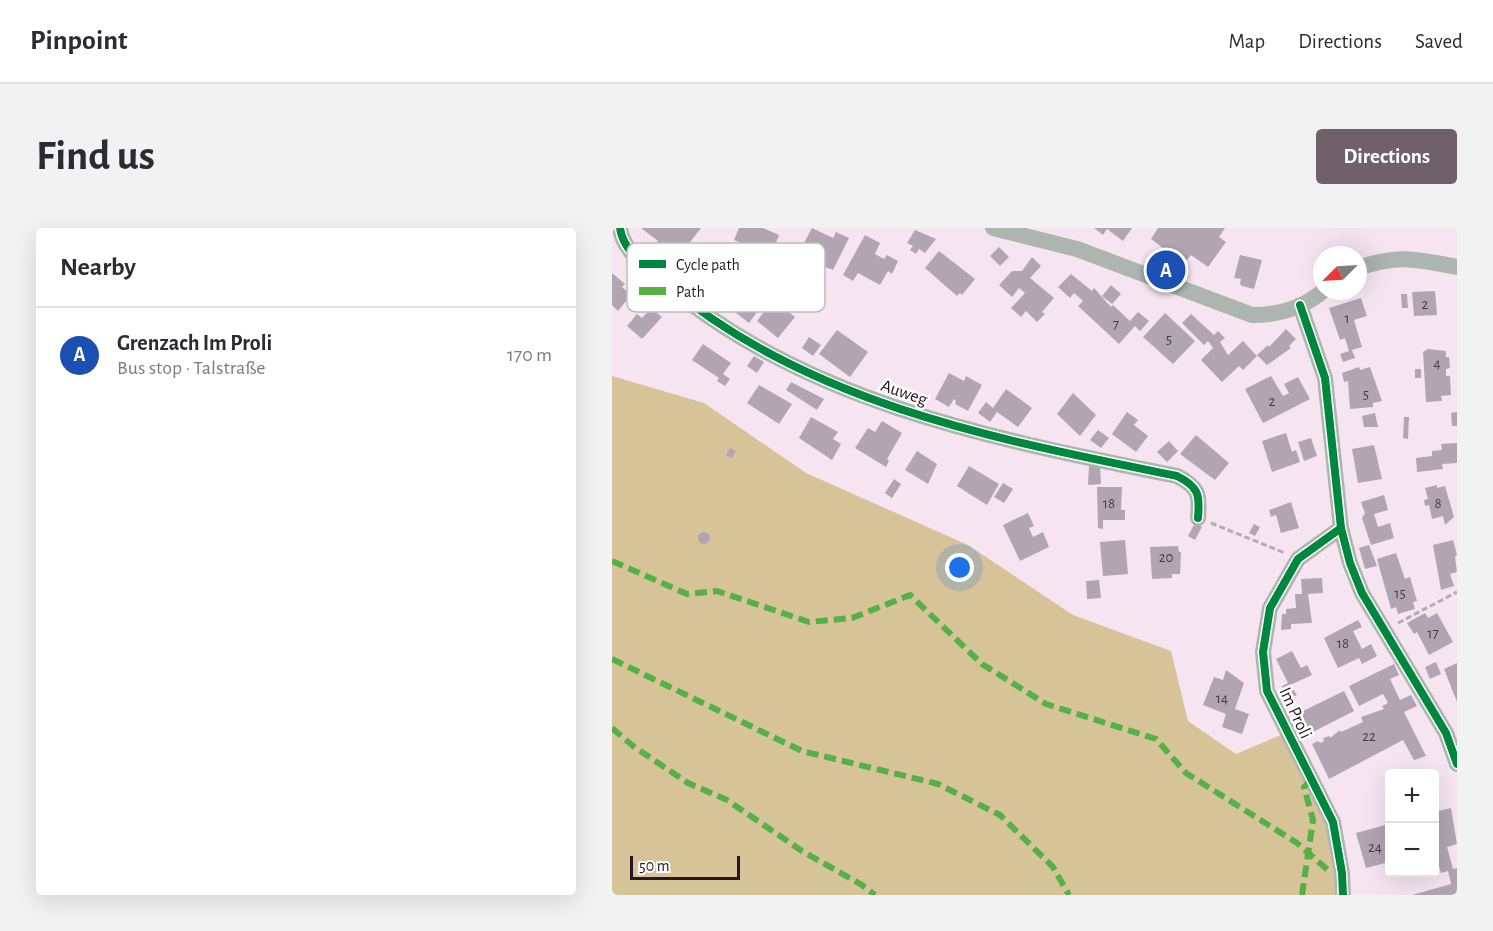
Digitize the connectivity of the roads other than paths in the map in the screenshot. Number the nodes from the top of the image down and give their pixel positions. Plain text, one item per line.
1 (620, 228) edge
2 (993, 228) edge
3 (627, 246) edge
4 (1367, 266) edge
5 (1457, 267) edge
6 (1313, 297) edge
7 (1300, 305) junction
8 (701, 312) edge
9 (1198, 518) road end
10 (1341, 528) junction
11 (1457, 764) edge
12 (1343, 895) edge

1 - 3 street, Auweg
2 - 7 street
4 - 5 street
6 - 7 street
7 - 10 street
8 - 9 street, Auweg
10 - 11 street
10 - 12 street, Im Proli

